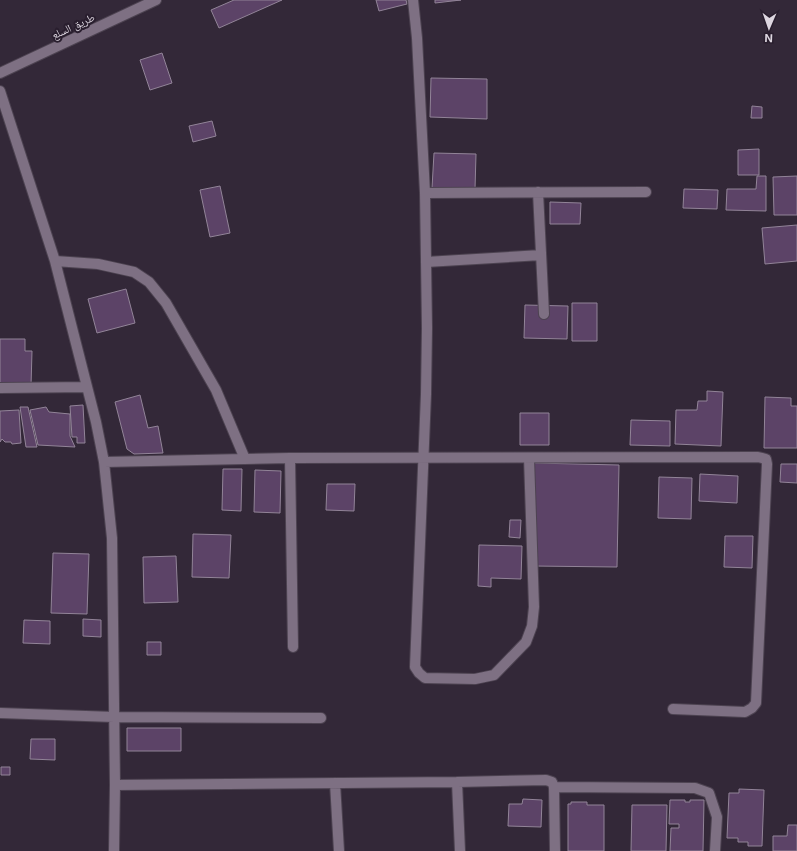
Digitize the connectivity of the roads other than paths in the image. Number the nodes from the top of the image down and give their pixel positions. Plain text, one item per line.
1 (156, 0) edge
2 (413, 0) edge
3 (0, 73) edge
4 (0, 91) edge
5 (538, 192) junction
6 (646, 192) dead end
7 (424, 193) junction
8 (541, 255) junction
9 (55, 262) junction
10 (426, 262) junction
11 (544, 314) dead end
12 (87, 387) junction
13 (0, 388) edge
14 (290, 458) junction
15 (423, 458) junction
16 (529, 458) junction
17 (245, 459) junction
18 (104, 462) junction
19 (293, 647) dead end
20 (673, 709) dead end
21 (0, 713) edge
22 (114, 717) junction
23 (321, 718) dead end
24 (457, 782) junction
25 (335, 783) junction
26 (115, 785) junction
27 (554, 787) junction
28 (114, 851) edge
29 (339, 851) edge
30 (460, 851) edge
31 (555, 851) edge
32 (715, 851) edge

1 - 3 street, طريق السلع
2 - 7 street
4 - 9 street
5 - 6 street
5 - 7 street
5 - 8 street
7 - 10 street
8 - 10 street
8 - 11 street
9 - 12 street
9 - 17 street
10 - 15 street
12 - 13 street
12 - 18 street
14 - 15 street
14 - 17 street
14 - 19 street
15 - 16 street
15 - 16 street
16 - 20 street
17 - 18 street
18 - 22 street
21 - 22 street
22 - 23 street
22 - 26 street
24 - 25 street
24 - 27 street
24 - 30 street
25 - 26 street
25 - 29 street
26 - 28 street
27 - 31 street
27 - 32 street

